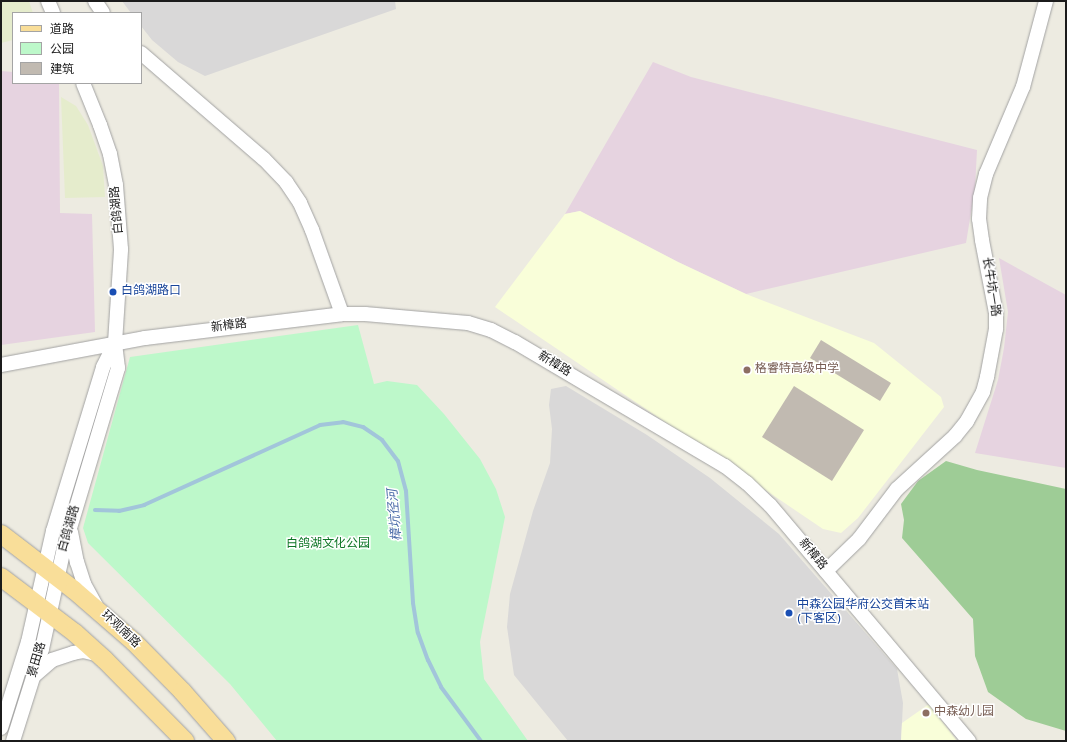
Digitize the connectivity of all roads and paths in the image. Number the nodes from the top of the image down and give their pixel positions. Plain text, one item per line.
1 (48, 1) edge
2 (95, 1) edge
3 (1046, 1) edge
4 (53, 12) edge
5 (102, 12) edge
6 (142, 55) edge
7 (83, 84) edge
8 (342, 314) junction
9 (115, 343) junction
10 (1, 365) edge
11 (72, 522) junction
12 (1, 534) edge
13 (826, 571) junction
14 (52, 572) junction
15 (1, 577) edge
16 (43, 609) junction
17 (98, 610) junction
18 (101, 656) junction
19 (33, 677) junction
20 (1, 728) edge
21 (13, 741) edge
22 (185, 741) edge
23 (226, 741) edge
24 (969, 741) edge

1 - 4 street
2 - 5 street
3 - 13 street, 长牛坑一路
6 - 8 street
7 - 9 street, 白鸽湖路
8 - 9 street, 新樟路
8 - 13 street, 新樟路
9 - 10 street, 新樟路
9 - 11 street, 白鸽湖路
9 - 14 street, 白鸽湖路
11 - 14 street, 白鸽湖路
11 - 17 street
12 - 14 main road, 环观南路
13 - 24 street, 新樟路
14 - 16 street, 景田路
14 - 17 main road, 环观南路
15 - 16 main road
16 - 18 main road
16 - 19 street, 景田路
16 - 20 street, 景田路
17 - 23 main road, 环观南路
18 - 19 street
18 - 22 main road
19 - 21 street, 景田路

